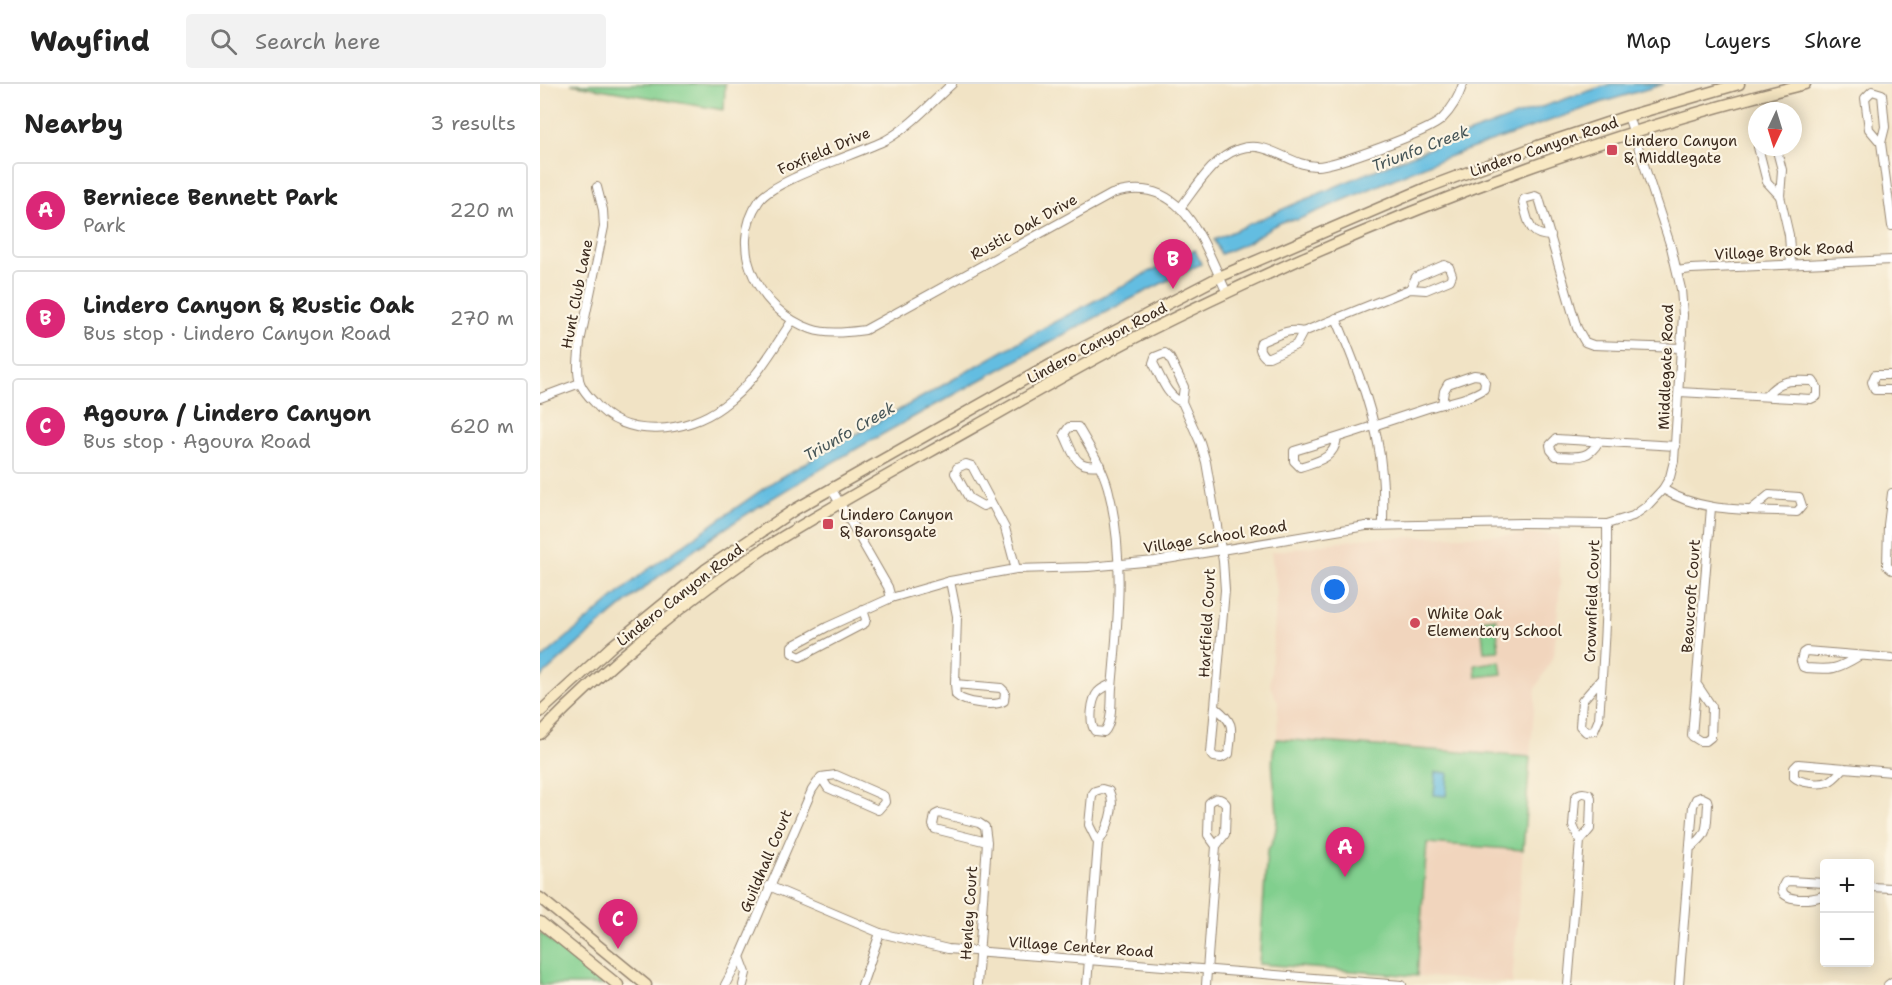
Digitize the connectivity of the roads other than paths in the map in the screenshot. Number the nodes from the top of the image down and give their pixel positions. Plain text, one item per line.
1 (952, 84) edge
2 (1463, 84) edge
3 (1739, 84) edge
4 (1805, 84) edge
5 (1628, 116) junction
6 (1634, 132) junction
7 (1881, 142) junction
8 (1760, 156) edge
9 (1778, 156) edge
10 (597, 187) dead end
11 (1780, 196) junction
12 (1181, 207) junction
13 (1892, 226) edge
14 (1551, 236) junction
15 (1892, 260) edge
16 (1791, 264) junction
17 (1677, 271) junction
18 (1219, 277) junction
19 (1410, 289) junction
20 (1227, 292) junction
21 (1336, 318) junction
22 (792, 321) junction
23 (1303, 332) junction
24 (1681, 348) junction
25 (1892, 375) edge
26 (580, 382) junction
27 (1892, 390) edge
28 (1679, 392) junction
29 (1766, 396) junction
30 (540, 398) edge
31 (1182, 402) junction
32 (1442, 404) junction
33 (1374, 426) junction
34 (1336, 438) junction
35 (1599, 441) junction
36 (1676, 446) junction
37 (1100, 465) junction
38 (831, 488) junction
39 (1663, 489) junction
40 (1892, 493) edge
41 (840, 502) junction
42 (991, 503) junction
43 (1711, 508) junction
44 (1752, 509) junction
45 (1576, 523) joint
46 (1607, 524) junction
47 (1383, 525) junction
48 (1221, 550) junction
49 (1118, 565) junction
50 (1016, 569) junction
51 (1892, 570) edge
52 (950, 581) junction
53 (891, 598) junction
54 (863, 610) junction
55 (612, 645) junction
56 (1859, 656) junction
57 (623, 657) junction
58 (1892, 658) edge
59 (1602, 678) junction
60 (955, 684) junction
61 (1112, 684) junction
62 (1698, 686) junction
63 (1216, 708) junction
64 (540, 712) edge
65 (540, 734) edge
66 (1844, 768) junction
67 (1892, 772) edge
68 (821, 777) junction
69 (1580, 841) junction
70 (987, 842) junction
71 (1098, 843) junction
72 (1216, 846) junction
73 (1690, 848) junction
74 (1820, 883) edge
75 (770, 886) junction
76 (1874, 887) edge
77 (1892, 888) edge
78 (540, 898) edge
79 (1820, 898) edge
80 (540, 922) edge
81 (880, 933) junction
82 (980, 952) junction
83 (740, 957) junction
84 (1089, 961) junction
85 (1207, 970) junction
86 (1316, 982) edge
87 (1892, 982) edge
88 (618, 985) edge
89 (646, 985) edge
90 (725, 985) edge
91 (743, 985) edge
92 (862, 985) edge
93 (977, 985) edge
94 (1087, 985) edge
95 (1206, 985) edge
96 (1402, 985) edge
97 (1568, 985) edge
98 (1679, 985) edge
99 (1888, 985) edge

1 - 22 street, Foxfield Drive
2 - 12 street
3 - 5 street, Lindero Canyon Road
4 - 6 street, Lindero Canyon Road
5 - 6 street, Middlegate Road
5 - 18 street, Lindero Canyon Road
6 - 17 street, Middlegate Road
6 - 20 street, Lindero Canyon Road
7 - 7 street
7 - 13 street
8 - 11 street
9 - 11 street
10 - 26 street, Hunt Club Lane
11 - 16 street
12 - 18 street, Rustic Oak Drive
12 - 22 street, Rustic Oak Drive
14 - 14 street
14 - 24 street
15 - 16 street, Village Brook Road
16 - 17 street, Village Brook Road
17 - 24 street, Middlegate Road
18 - 20 street, Rustic Oak Drive
18 - 38 street, Lindero Canyon Road
19 - 19 street
19 - 21 street
20 - 41 street, Lindero Canyon Road
21 - 23 street
21 - 33 street
22 - 26 street
23 - 23 street
24 - 28 street, Middlegate Road
25 - 27 street
26 - 30 street
28 - 29 street
28 - 36 street, Middlegate Road
29 - 29 street
31 - 31 street, Hartfield Court
31 - 48 street, Hartfield Court
32 - 32 street
32 - 33 street
33 - 34 street
33 - 47 street
34 - 34 street
35 - 35 street
35 - 36 street
36 - 39 street, Middlegate Road
37 - 37 street
37 - 49 street
38 - 41 street
38 - 55 street, Lindero Canyon Road
39 - 43 street
39 - 46 street, Middlegate Road
40 - 51 street
41 - 53 street
41 - 57 street, Lindero Canyon Road
42 - 42 street
42 - 50 street
43 - 44 street
43 - 62 street, Beaucroft Court
44 - 44 street
45 - 46 street, Middlegate Road
45 - 47 street, Village School Road
46 - 59 street, Crownfield Court
47 - 48 street, Village School Road
48 - 49 street, Village School Road
48 - 63 street, Hartfield Court
49 - 50 street, Village School Road
49 - 61 street
50 - 52 street, Village School Road
52 - 53 street, Village School Road
52 - 60 street
53 - 54 street, Village School Road
54 - 54 street, Village School Road
55 - 57 street
55 - 64 street, Lindero Canyon Road
56 - 56 street
56 - 58 street
57 - 65 street, Lindero Canyon Road
59 - 59 street, Crownfield Court
60 - 60 street
61 - 61 street
62 - 62 street, Beaucroft Court
63 - 63 street, Hartfield Court
66 - 66 street
66 - 67 street
68 - 68 street
68 - 75 street, Guildhall Court
69 - 69 street
69 - 97 street
70 - 70 street
70 - 82 street, Henley Court
71 - 71 street
71 - 84 street
72 - 72 street
72 - 85 street
73 - 73 street
73 - 98 street
74 - 79 street
75 - 81 street, Village Center Road
75 - 83 street, Guildhall Court
76 - 77 street
78 - 89 street
80 - 88 street
81 - 82 street, Village Center Road
81 - 92 street
82 - 84 street, Village Center Road
82 - 93 street, Henley Court
83 - 90 street, Guildhall Court
83 - 91 street, Guildhall Court
84 - 85 street, Village Center Road
84 - 94 street
85 - 86 street, Village Center Road
85 - 95 street
86 - 96 street, Village Center Road
87 - 99 street

